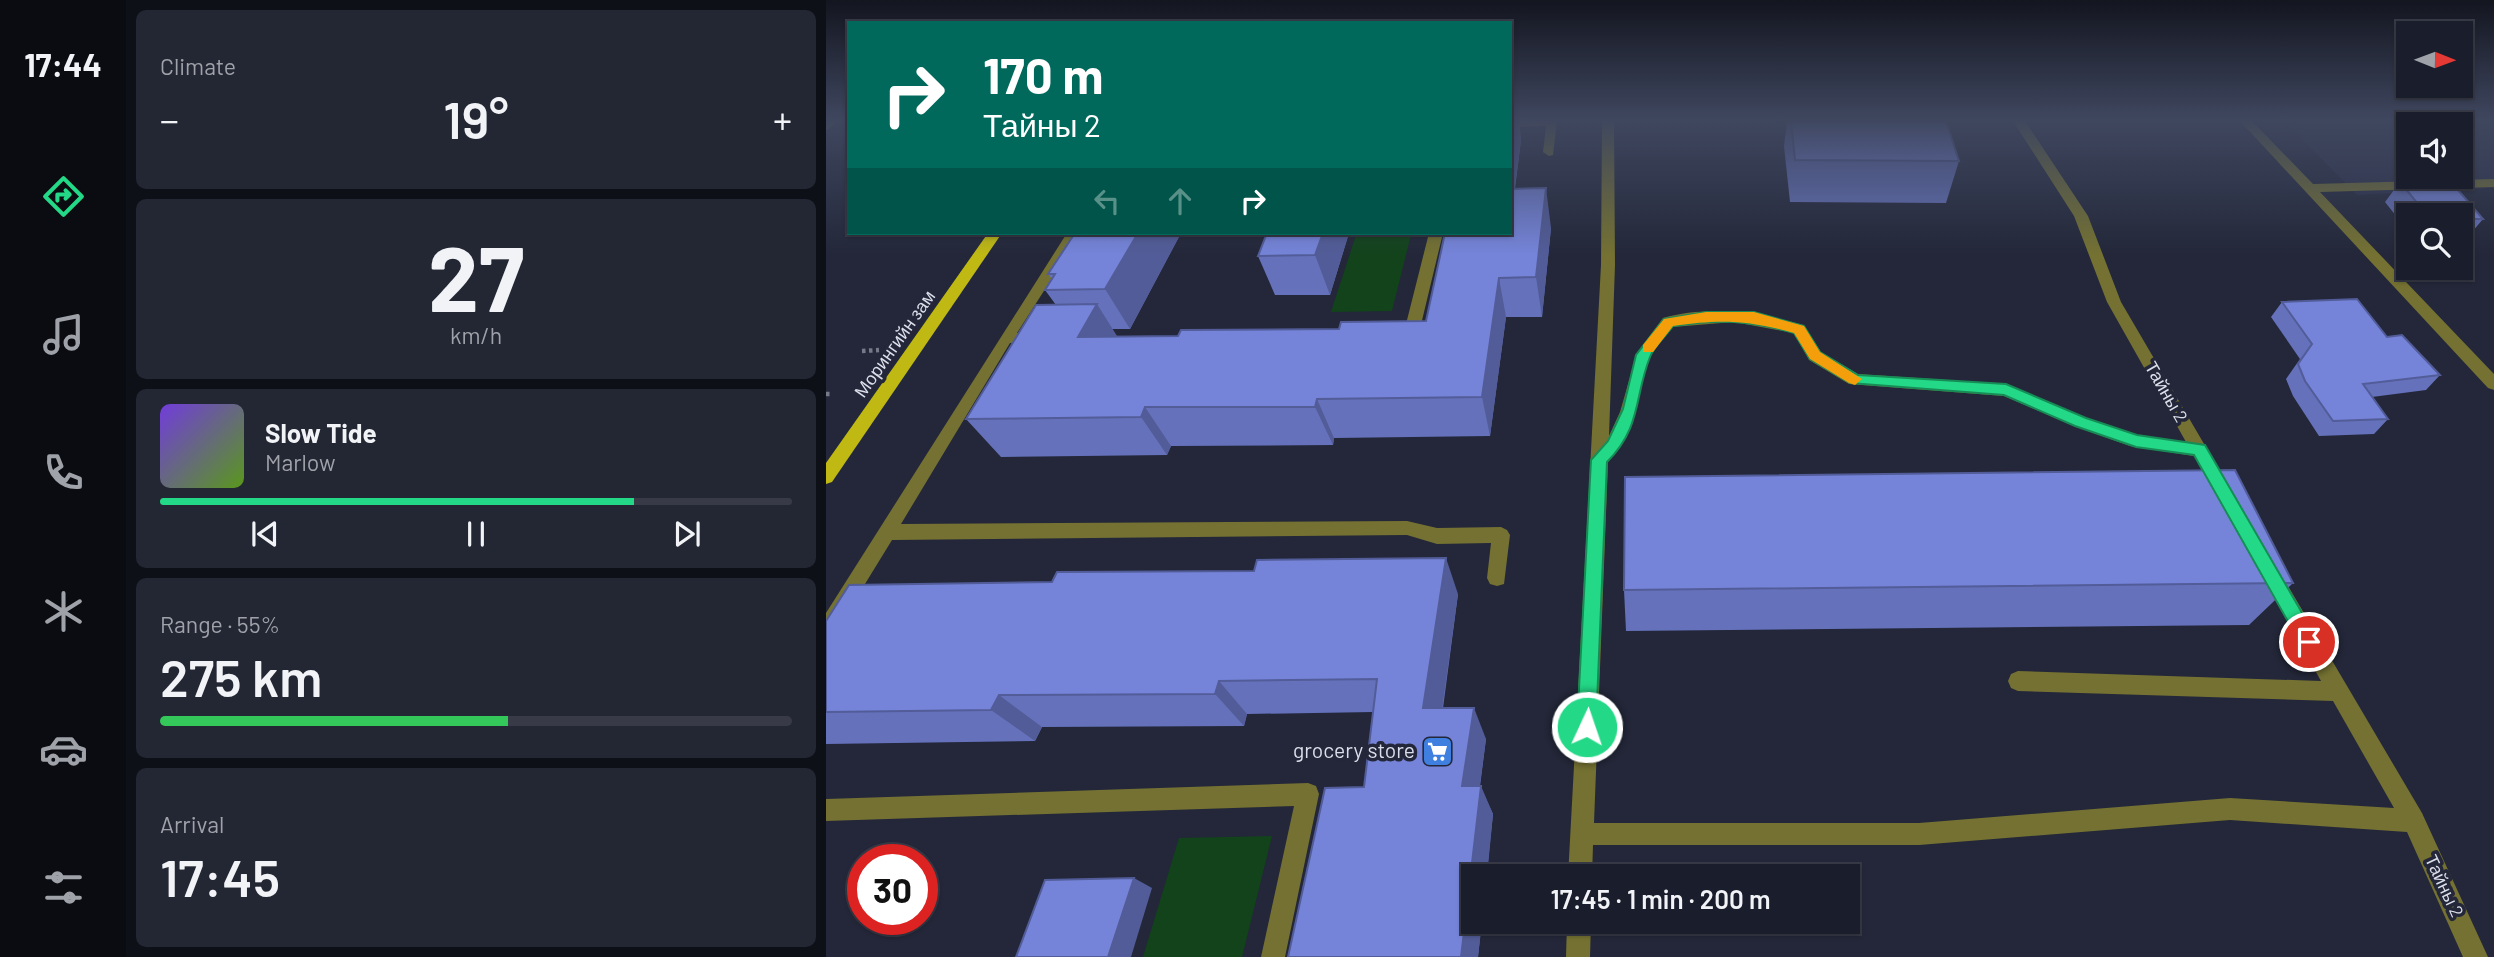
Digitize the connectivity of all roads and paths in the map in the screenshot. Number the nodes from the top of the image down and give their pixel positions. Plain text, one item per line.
1 (1608, 166) edge
2 (2049, 166) edge
3 (2289, 166) edge
4 (2494, 183) edge
5 (2311, 188) junction
6 (994, 235) edge
7 (1073, 235) edge
8 (1436, 235) edge
9 (1386, 334) edge
10 (1056, 337) edge
11 (1006, 338) junction
12 (2494, 384) edge
13 (2199, 450) junction
14 (1599, 460) junction
15 (826, 477) edge
16 (2234, 510) edge
17 (887, 533) junction
18 (2261, 558) edge
19 (1497, 578) dead end
20 (826, 630) edge
21 (2018, 681) dead end
22 (2337, 691) junction
23 (826, 810) edge
24 (2414, 821) junction
25 (1582, 834) junction
26 (1581, 864) edge
27 (1579, 934) edge
28 (1273, 957) edge
29 (1578, 957) edge
30 (2476, 957) edge

1 - 14 street
2 - 13 street, Тайны 2
3 - 5 street
4 - 5 street
5 - 12 street
6 - 15 main road, Морингийн зам
7 - 11 street
8 - 9 street
10 - 11 street
11 - 17 street
13 - 14 street
13 - 16 street, Тайны 2
14 - 25 street
17 - 19 street
17 - 20 street
18 - 22 street, Тайны 2
21 - 22 street
22 - 24 street, Тайны 2
23 - 28 street
24 - 25 street
24 - 30 street, Тайны 2
25 - 26 street
27 - 29 street

